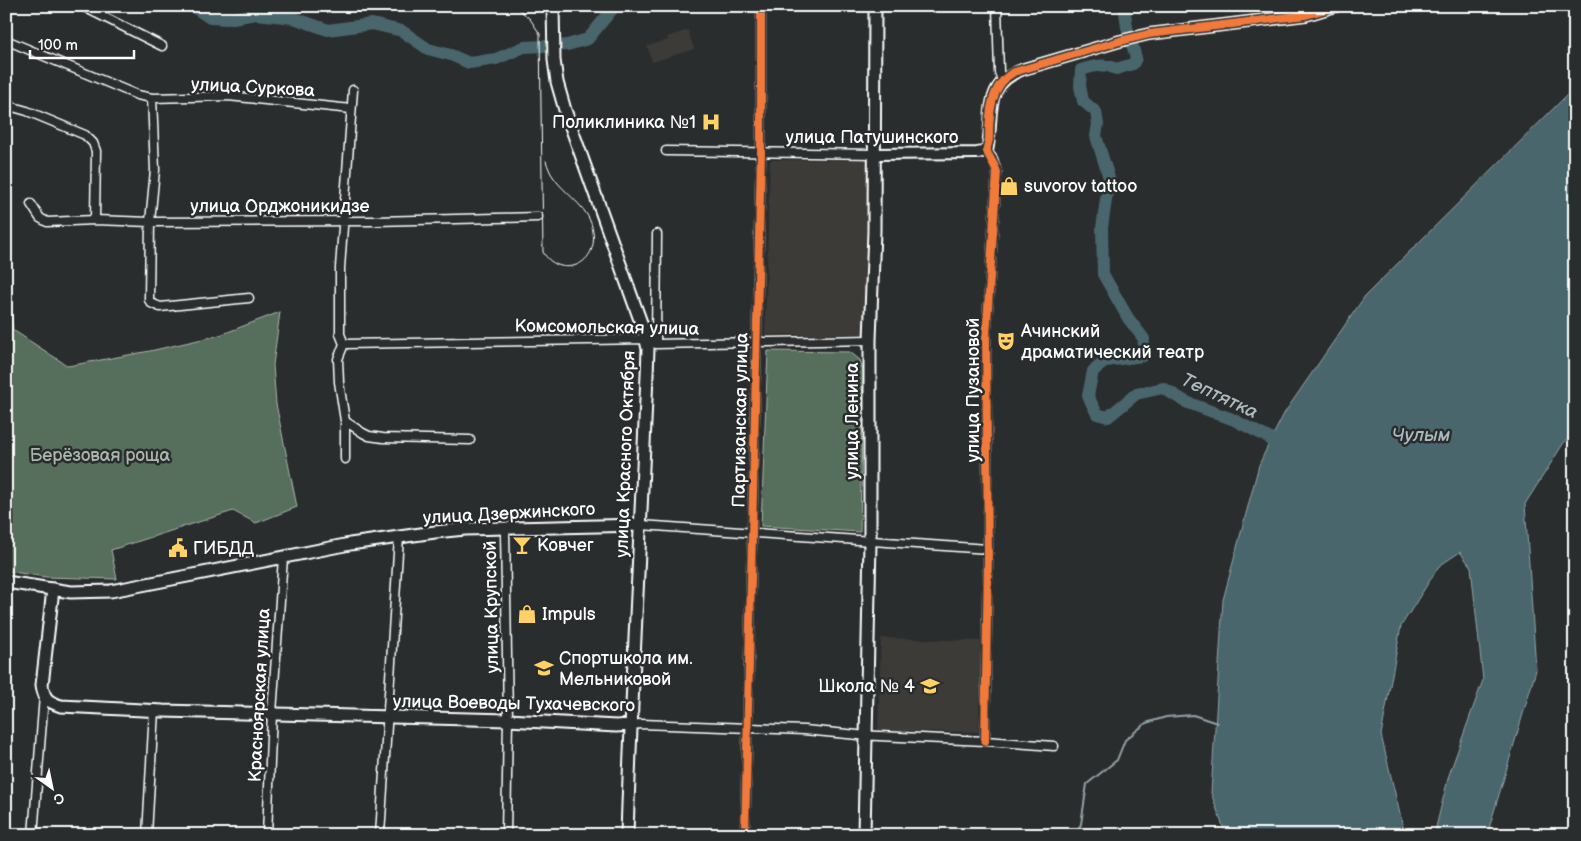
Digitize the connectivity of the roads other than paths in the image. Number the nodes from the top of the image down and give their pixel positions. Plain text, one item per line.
1 (82, 6) edge
2 (553, 6) edge
3 (761, 6) edge
4 (875, 6) edge
5 (997, 6) edge
6 (1336, 6) edge
7 (6, 40) edge
8 (162, 46) dead end
9 (1002, 80) junction
10 (354, 90) dead end
11 (152, 98) junction
12 (6, 103) edge
13 (351, 109) junction
14 (987, 151) junction
15 (666, 152) dead end
16 (761, 152) junction
17 (874, 154) junction
18 (31, 204) dead end
19 (538, 217) dead end
20 (95, 220) junction
21 (343, 220) junction
22 (150, 222) junction
23 (656, 234) dead end
24 (250, 298) dead end
25 (870, 340) junction
26 (651, 341) junction
27 (756, 342) junction
28 (344, 344) junction
29 (346, 421) junction
30 (470, 440) dead end
31 (345, 459) dead end
32 (641, 525) junction
33 (505, 529) junction
34 (752, 533) junction
35 (399, 537) junction
36 (870, 542) junction
37 (988, 549) junction
38 (283, 558) junction
39 (6, 582) edge
40 (53, 589) junction
41 (44, 696) junction
42 (154, 710) junction
43 (272, 713) junction
44 (388, 717) junction
45 (508, 720) junction
46 (630, 725) junction
47 (747, 727) junction
48 (867, 736) junction
49 (985, 741) junction
50 (1054, 746) dead end
51 (33, 835) edge
52 (147, 835) edge
53 (267, 835) edge
54 (380, 835) edge
55 (506, 835) edge
56 (627, 835) edge
57 (745, 835) edge
58 (864, 835) edge

1 - 8 street
2 - 26 main road, улица Красного Октября
3 - 16 street, Партизанская улица
4 - 17 main road, улица Ленина
5 - 9 street
6 - 9 street
7 - 11 street, улица Суркова
9 - 14 street, улица Пузановой
10 - 13 street
11 - 13 street, улица Суркова
11 - 22 street
12 - 20 street
13 - 21 street
14 - 17 street, улица Патушинского
14 - 37 street, улица Пузановой
15 - 16 street, улица Патушинского
16 - 17 street, улица Патушинского
16 - 27 street, Партизанская улица
17 - 25 main road, улица Ленина
18 - 20 street, улица Орджоникидзе
19 - 21 street, улица Орджоникидзе
20 - 22 street, улица Орджоникидзе
21 - 22 street, улица Орджоникидзе
21 - 28 street
22 - 24 street
23 - 26 street
25 - 27 street, Комсомольская улица
25 - 36 main road, улица Ленина
26 - 27 street, Комсомольская улица
26 - 28 street, Комсомольская улица
26 - 32 main road, улица Красного Октября
27 - 34 street, Партизанская улица
28 - 29 street
29 - 30 street
29 - 31 street
32 - 33 main road, улица Дзержинского
32 - 34 street, улица Дзержинского
32 - 46 main road, улица Красного Октября
33 - 35 main road, улица Дзержинского
33 - 45 street, улица Крупской
34 - 36 street, улица Дзержинского
34 - 47 street, Партизанская улица
35 - 38 main road, улица Дзержинского
35 - 44 street
36 - 37 street, улица Дзержинского
36 - 48 main road, улица Ленина
37 - 49 street, улица Пузановой
38 - 40 main road, улица Дзержинского
38 - 43 street, Красноярская улица
39 - 40 main road, улица Дзержинского
40 - 41 main road
41 - 42 main road, улица Воеводы Тухачевского
41 - 51 street
42 - 43 main road, улица Воеводы Тухачевского
42 - 52 street
43 - 44 main road, улица Воеводы Тухачевского
43 - 53 street, Красноярская улица
44 - 45 main road, улица Воеводы Тухачевского
44 - 54 street
45 - 46 main road, улица Воеводы Тухачевского
45 - 55 street, улица Крупской
46 - 47 street, улица Воеводы Тухачевского
46 - 56 main road, улица Красного Октября
47 - 48 street, улица Воеводы Тухачевского
47 - 57 street, Партизанская улица
48 - 49 street, улица Воеводы Тухачевского
48 - 58 main road, улица Ленина
49 - 50 street, улица Воеводы Тухачевского

